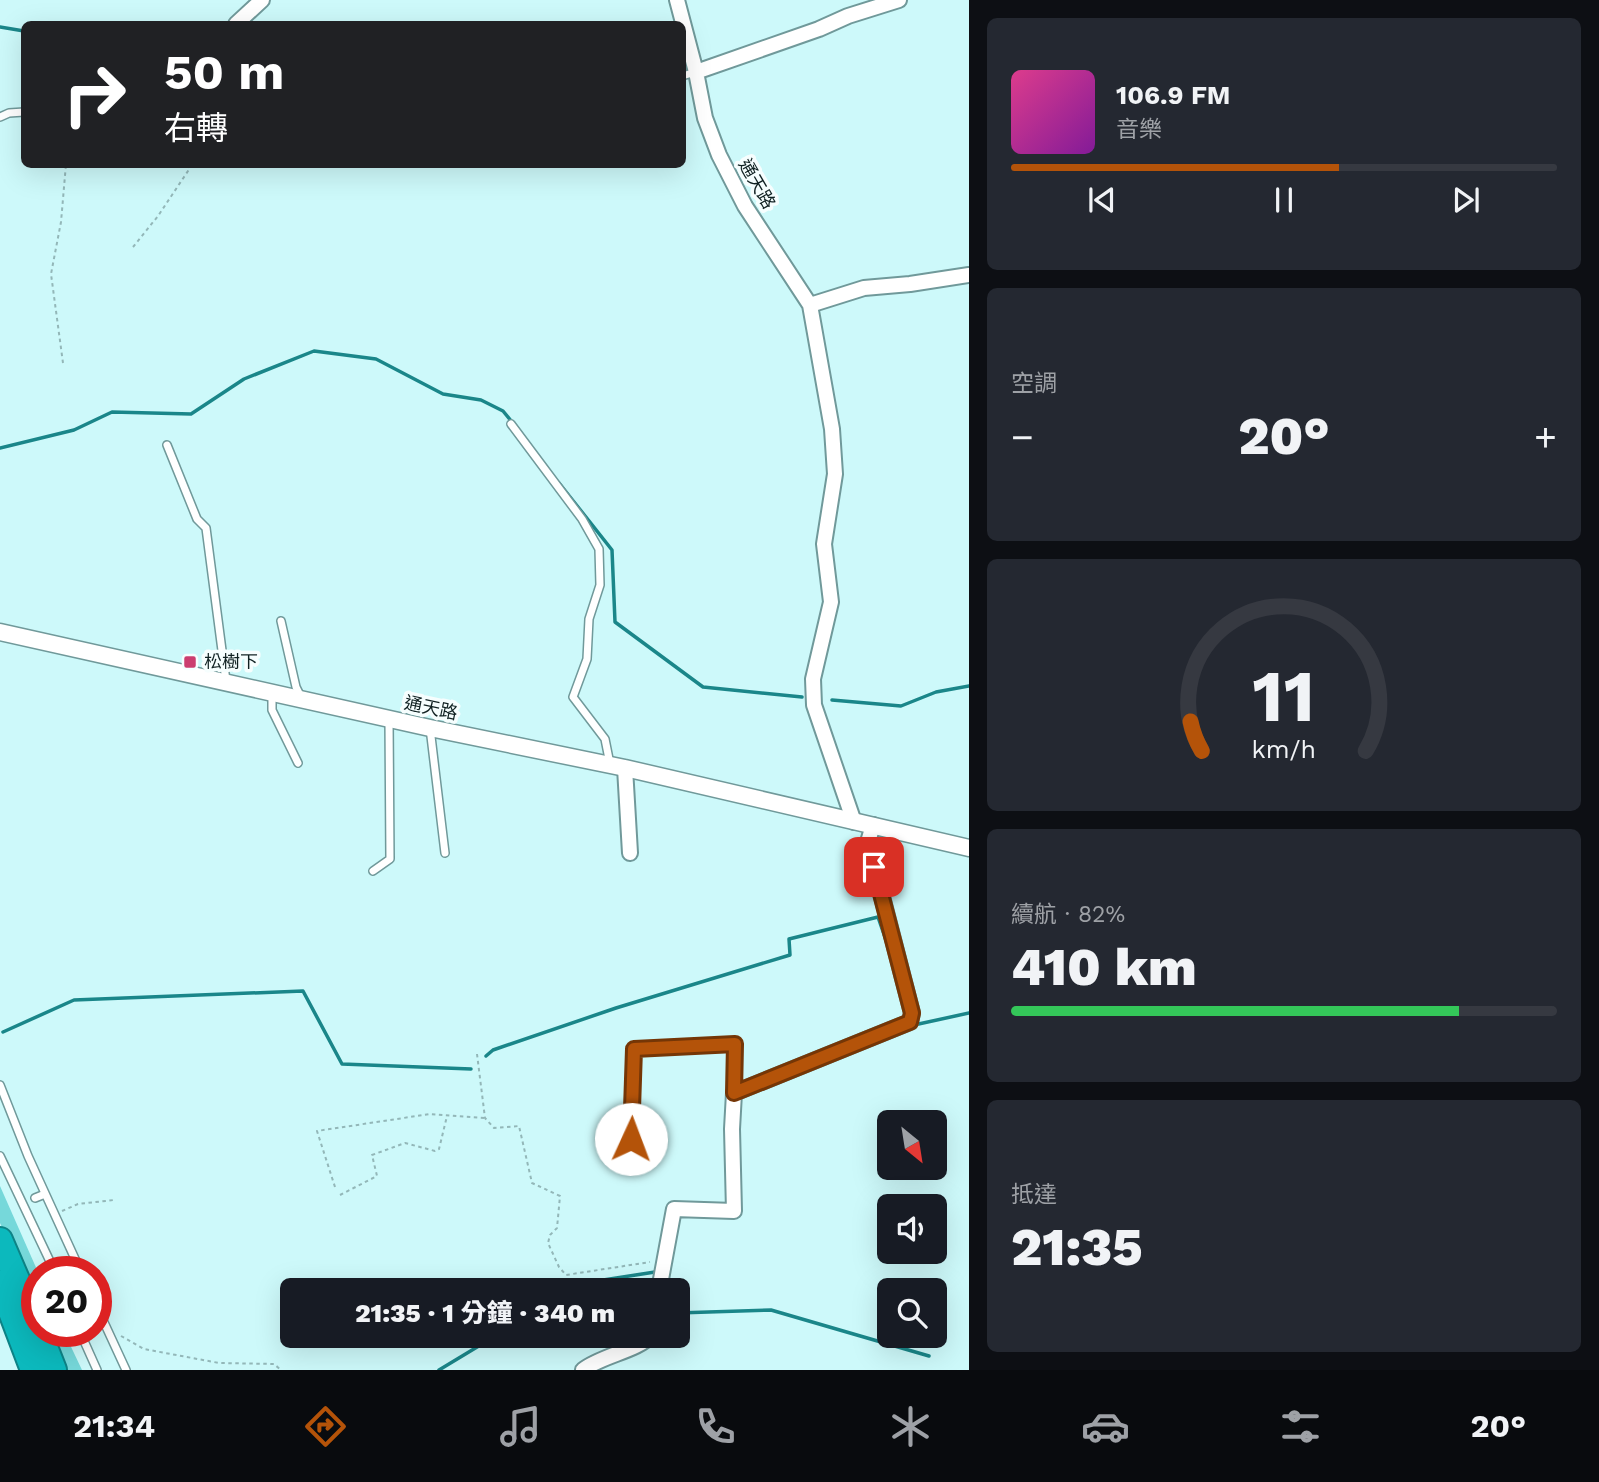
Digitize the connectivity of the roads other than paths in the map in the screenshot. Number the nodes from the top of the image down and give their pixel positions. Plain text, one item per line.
1 (262, 0) edge
2 (677, 0) edge
3 (899, 0) edge
4 (239, 21) edge
5 (680, 21) edge
6 (686, 56) edge
7 (689, 74) edge
8 (21, 112) edge
9 (0, 117) edge
10 (969, 275) edge
11 (810, 305) junction
12 (511, 424) dead end
13 (167, 444) dead end
14 (281, 621) dead end
15 (0, 632) edge
16 (226, 681) junction
17 (272, 691) junction
18 (301, 697) junction
19 (389, 718) junction
20 (430, 728) junction
21 (298, 763) dead end
22 (617, 766) junction
23 (853, 822) junction
24 (873, 825) junction
25 (969, 848) edge
26 (445, 853) dead end
27 (630, 853) dead end
28 (373, 871) dead end
29 (0, 1085) edge
30 (734, 1093) junction
31 (637, 1151) dead end
32 (0, 1156) edge
33 (45, 1194) junction
34 (35, 1198) dead end
35 (0, 1240) edge
36 (47, 1256) edge
37 (74, 1256) edge
38 (661, 1278) edge
39 (0, 1283) edge
40 (21, 1289) edge
41 (112, 1340) edge
42 (45, 1347) edge
43 (87, 1347) edge
44 (628, 1348) edge
45 (33, 1370) edge
46 (54, 1370) edge
47 (97, 1370) edge
48 (126, 1370) edge
49 (583, 1370) edge

1 - 4 street
2 - 5 street, 通天路
3 - 7 street
6 - 7 street, 通天路
7 - 11 street, 通天路
8 - 9 lane
10 - 11 street
11 - 23 street, 通天路
12 - 22 lane
13 - 16 lane
14 - 18 lane
15 - 16 street, 通天路
16 - 17 street, 通天路
17 - 18 street, 通天路
17 - 21 lane
18 - 19 street, 通天路
19 - 20 street, 通天路
19 - 28 lane
20 - 22 street, 通天路
20 - 26 lane
22 - 23 street, 通天路
22 - 27 street
23 - 24 street, 通天路
24 - 25 street, 通天路
24 - 30 street
29 - 33 lane
30 - 31 lane
30 - 38 street
32 - 36 lane
33 - 34 lane
33 - 37 lane
35 - 40 highway
39 - 45 highway
41 - 48 lane
42 - 46 highway
43 - 47 lane
44 - 49 street

